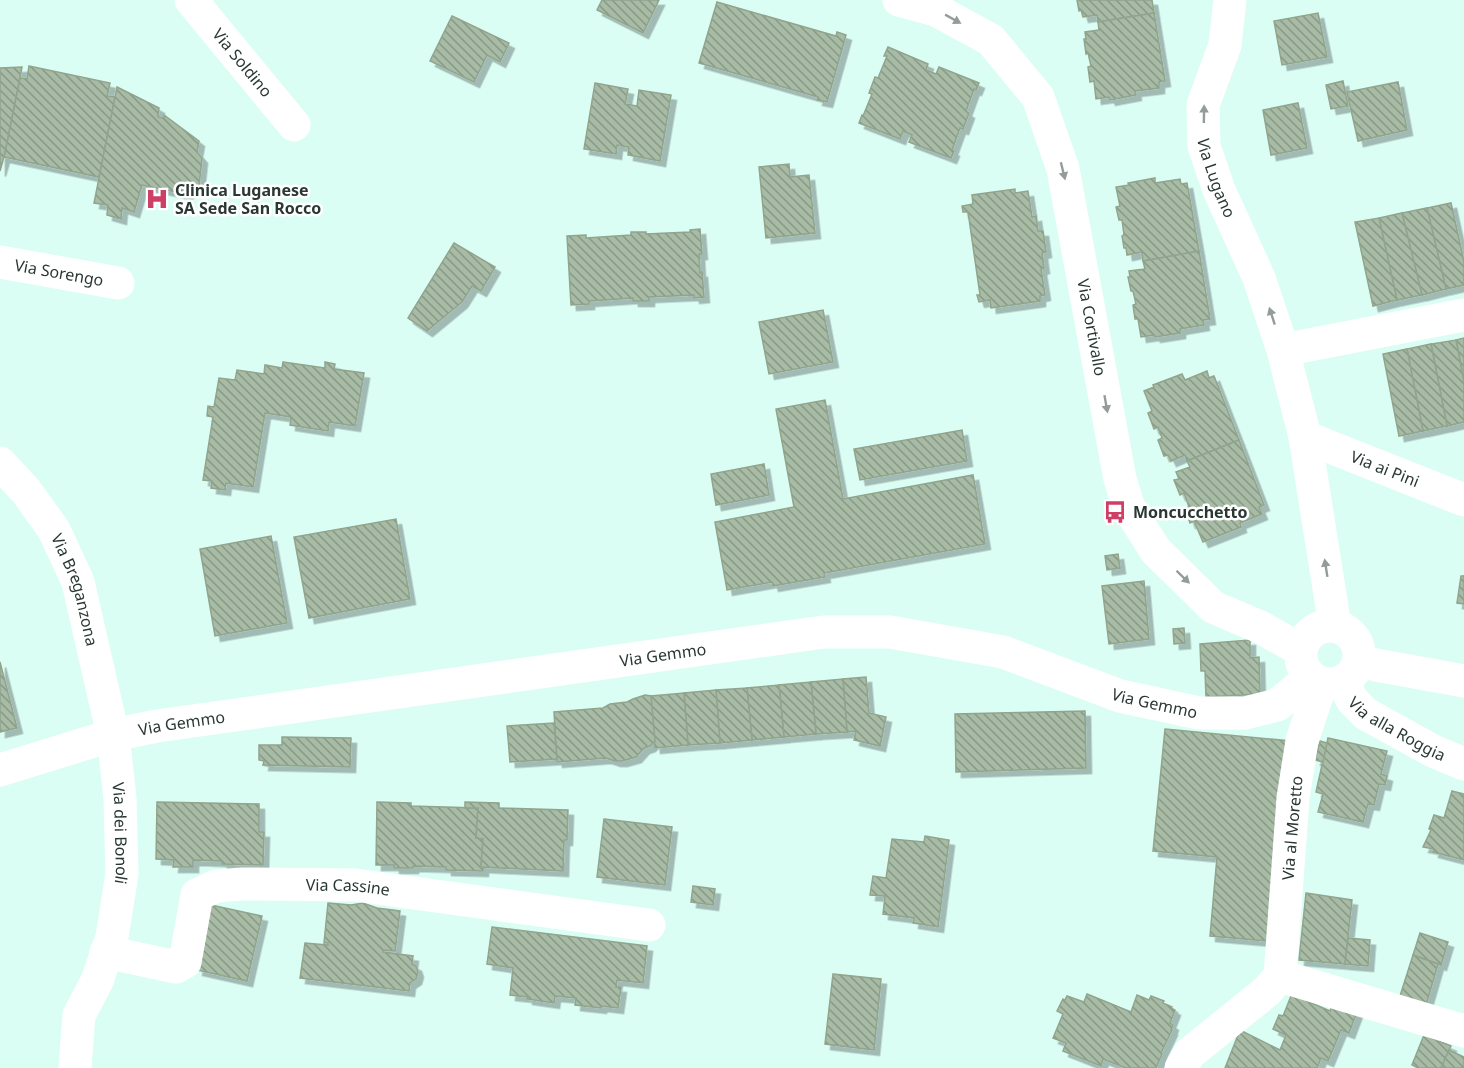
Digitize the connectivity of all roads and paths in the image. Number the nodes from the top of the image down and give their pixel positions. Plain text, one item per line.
1 (191, 0) edge
2 (899, 0) edge
3 (1230, 0) edge
4 (294, 125) dead end
5 (0, 262) edge
6 (118, 283) dead end
7 (1464, 315) edge
8 (1283, 350) junction
9 (1305, 437) junction
10 (0, 463) edge
11 (1464, 500) edge
12 (1335, 626) joint
13 (1326, 670) junction
14 (1464, 681) edge
15 (113, 735) junction
16 (1464, 764) edge
17 (0, 770) edge
18 (649, 925) dead end
19 (106, 952) junction
20 (1281, 976) junction
21 (1464, 1031) edge
22 (75, 1068) edge
23 (1181, 1068) edge

1 - 4 street, Via Soldino
2 -> 13 street, Via Cortivallo
8 -> 3 street, Via Lugano
5 - 6 street, Via Sorengo
7 - 8 street
8 - 9 street, Via Lugano
9 - 11 street, Via ai Pini
12 -> 9 street, Via Lugano
10 - 15 street, Via Breganzona
12 - 13 street, Via Gemmo
13 - 14 street, Via Cortivallo
13 - 15 street, Via Gemmo
13 - 16 street, Via alla Roggia
13 - 20 street, Via al Moretto
15 - 17 street, Via Gemmo
15 - 19 street, Via dei Bonoli
18 - 19 street, Via Cassine
19 - 22 street, Via dei Bonoli
20 - 21 street
20 - 23 street

